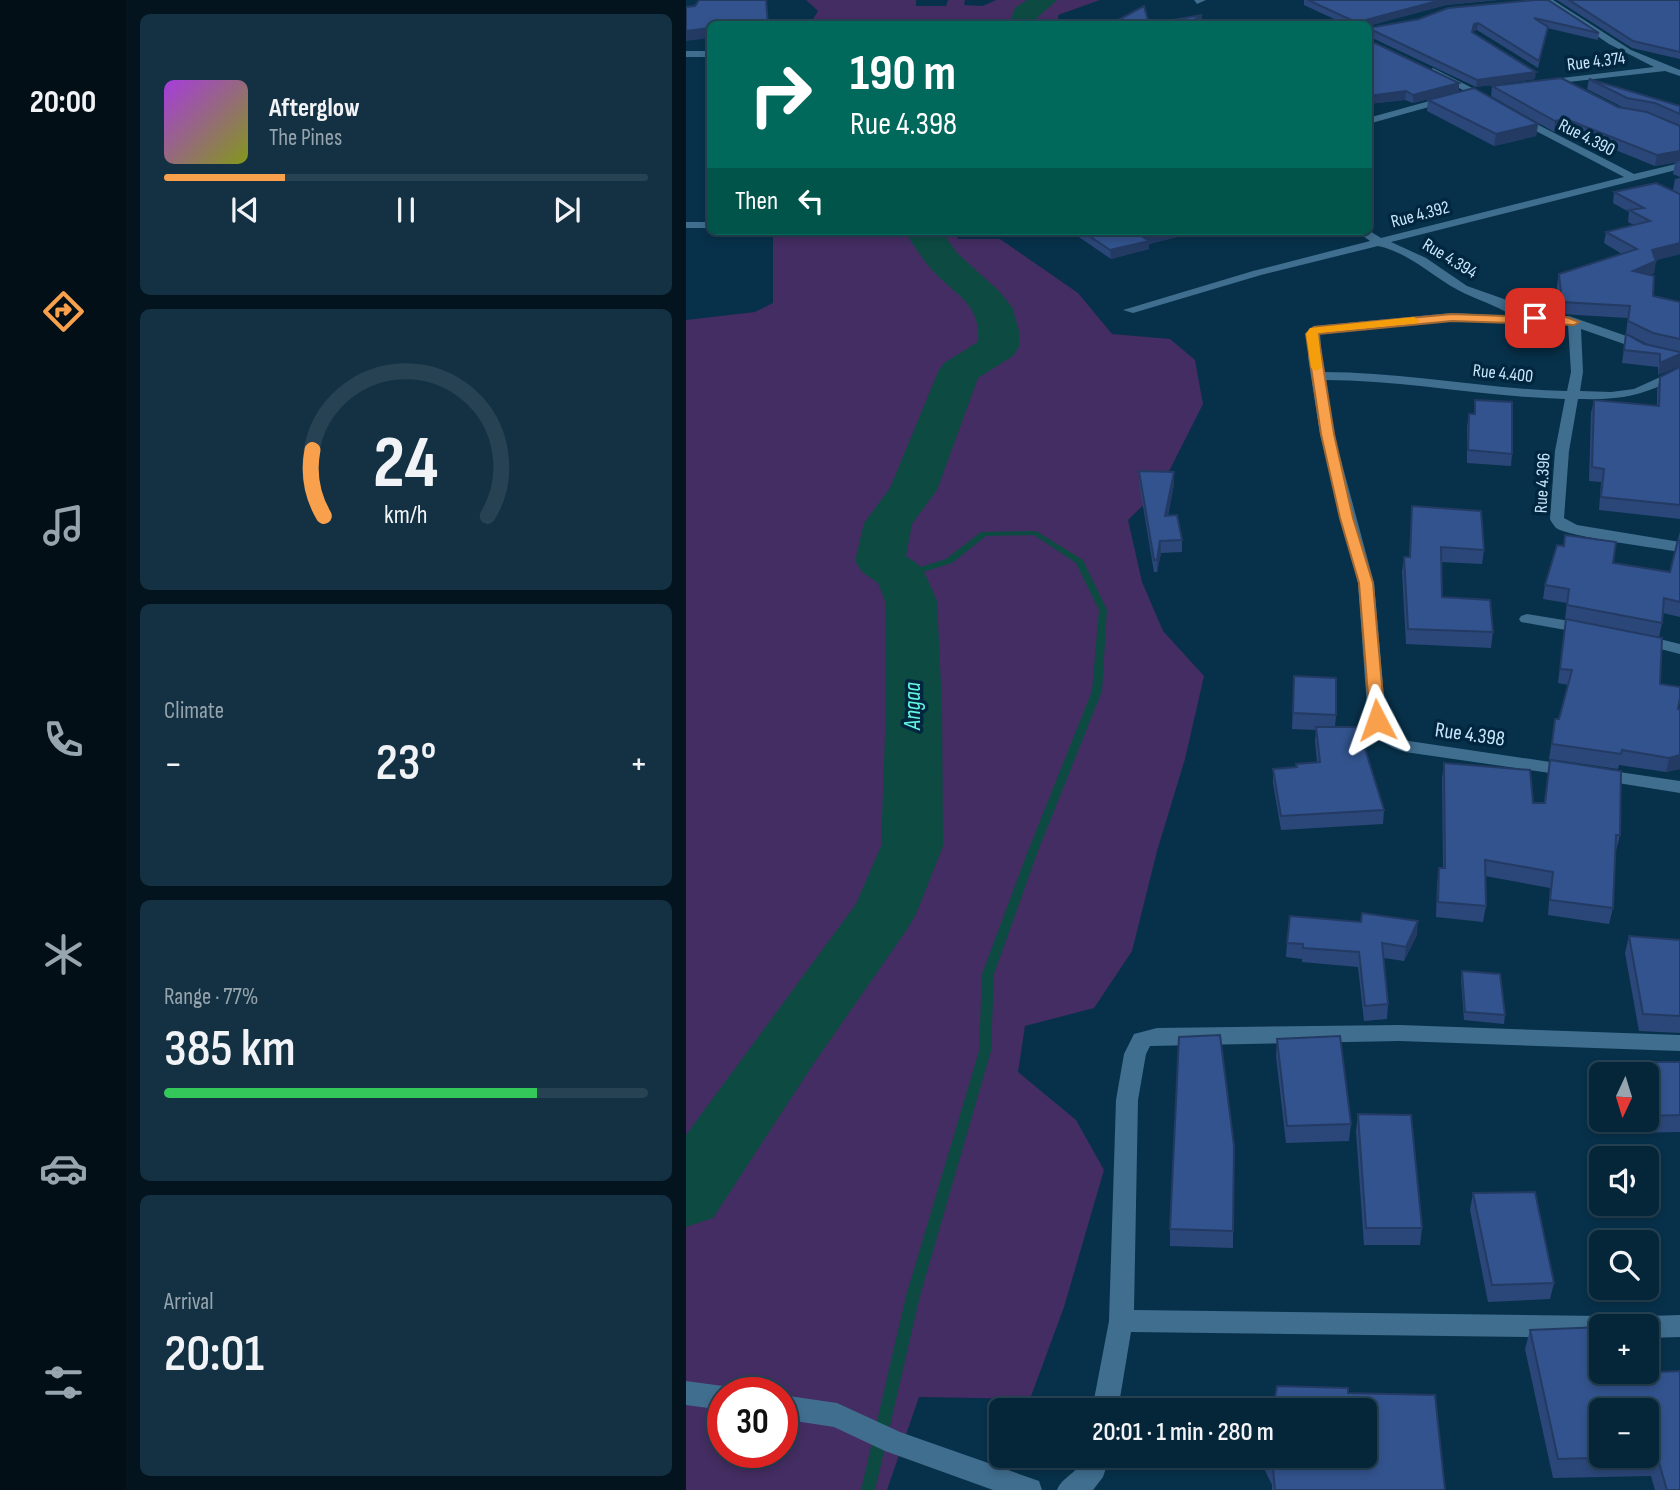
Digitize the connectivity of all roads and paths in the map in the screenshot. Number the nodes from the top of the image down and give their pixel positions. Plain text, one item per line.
1 (1548, 0) edge
2 (1535, 1) edge
3 (686, 54) edge
4 (707, 54) edge
5 (1426, 68) edge
6 (1663, 69) junction
7 (1536, 73) edge
8 (1680, 74) edge
9 (1560, 81) junction
10 (1540, 84) edge
11 (1489, 90) edge
12 (1477, 92) junction
13 (1579, 92) edge
14 (1500, 107) edge
15 (1512, 114) edge
16 (1372, 120) edge
17 (1680, 166) edge
18 (1630, 176) junction
19 (1651, 187) edge
20 (686, 225) edge
21 (707, 225) edge
22 (1368, 235) edge
23 (1380, 243) junction
24 (1129, 310) dead end
25 (1574, 322) junction
26 (1680, 358) edge
27 (1680, 372) edge
28 (1318, 376) junction
29 (1573, 394) junction
30 (1680, 547) edge
31 (1527, 619) dead end
32 (1600, 631) edge
33 (1624, 636) edge
34 (1680, 649) edge
35 (1680, 787) edge
36 (1680, 1043) edge
37 (1121, 1321) junction
38 (1659, 1326) edge
39 (1680, 1326) edge
40 (1589, 1327) edge
41 (686, 1393) edge
42 (707, 1396) edge
43 (1107, 1398) edge
44 (798, 1409) edge
45 (1094, 1468) edge
46 (1029, 1490) edge
47 (1070, 1490) edge

1 - 2 street
1 - 6 street
3 - 4 street
5 - 12 street
6 - 8 street
6 - 9 street, Rue 4.374
7 - 9 street
9 - 10 street, Rue 4.374
9 - 13 street
11 - 12 street
12 - 14 street
12 - 16 street
15 - 18 street, Rue 4.390
17 - 18 street, Rue 4.392
18 - 19 street, Rue 4.390
18 - 23 street, Rue 4.392
20 - 21 street
22 - 23 street, Rue 4.394
23 - 24 street, Rue 4.392
23 - 25 street, Rue 4.394
25 - 26 street, Rue 4.394
25 - 28 street, Rue 4.398
25 - 29 street, Rue 4.396
27 - 29 street, Rue 4.400
28 - 29 street, Rue 4.400
28 - 35 street, Rue 4.398
29 - 30 street, Rue 4.396
31 - 32 street
33 - 34 street
36 - 37 street
37 - 40 street
37 - 43 street
38 - 39 street
41 - 42 street
44 - 46 street
45 - 47 street

